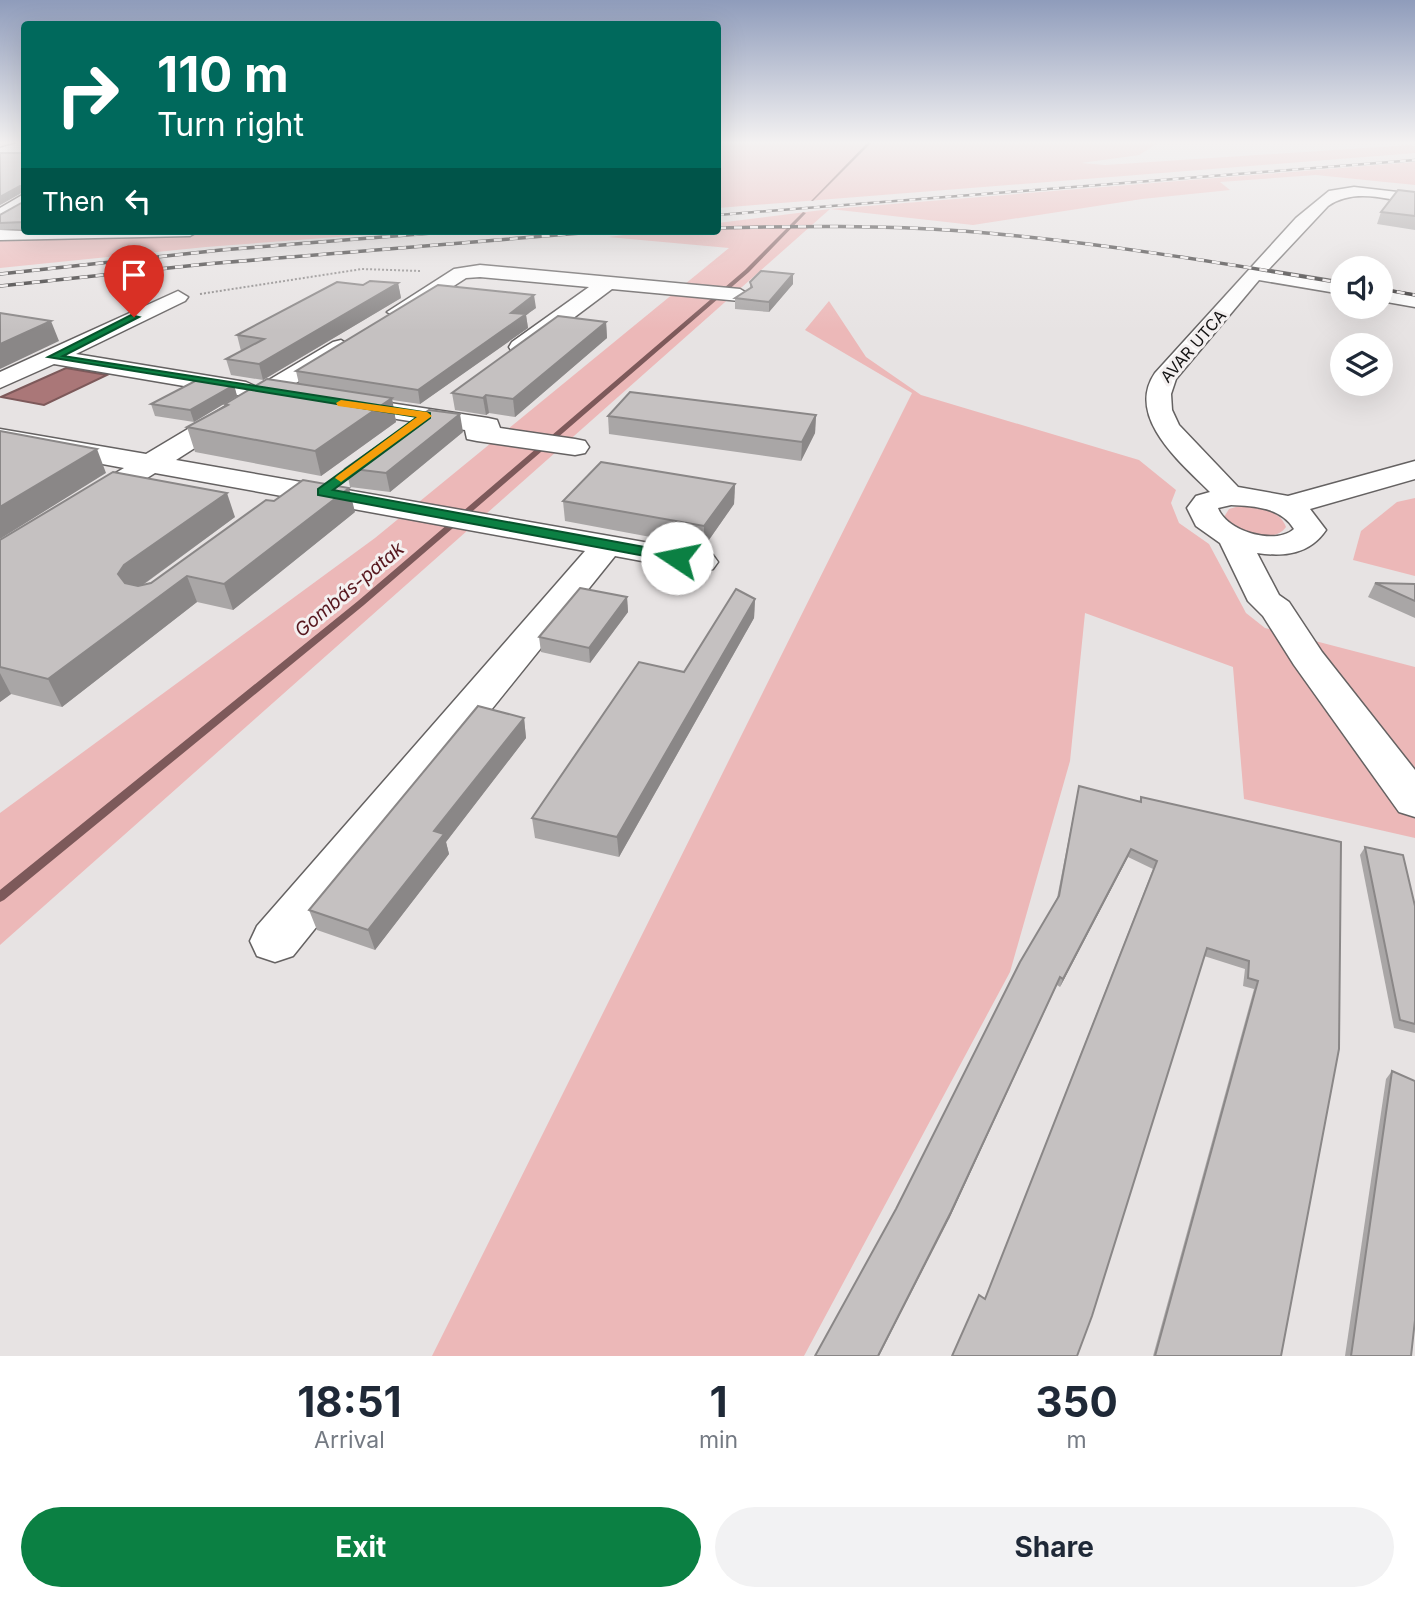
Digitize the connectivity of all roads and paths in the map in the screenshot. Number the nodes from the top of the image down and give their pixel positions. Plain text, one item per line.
1 (17, 204) edge
2 (1320, 206) joint
3 (1347, 210) dead end
4 (0, 216) edge
5 (38, 235) edge
6 (0, 236) edge
7 (461, 273) junction
8 (1256, 274) junction
9 (609, 282) junction
10 (1330, 287) edge
11 (740, 295) edge
12 (178, 297) joint
13 (1393, 297) edge
14 (1415, 301) edge
15 (381, 322) edge
16 (52, 331) edge
17 (358, 336) edge
18 (90, 337) junction
19 (53, 357) junction
20 (502, 361) edge
21 (0, 382) edge
22 (267, 392) junction
23 (448, 400) dead end
24 (427, 416) junction
25 (0, 437) edge
26 (395, 439) edge
27 (575, 447) dead end
28 (1412, 456) edge
29 (154, 462) junction
30 (321, 486) junction
31 (1230, 496) junction
32 (1286, 506) junction
33 (261, 516) edge
34 (1233, 537) junction
35 (607, 545) junction
36 (1285, 545) junction
37 (0, 556) edge
38 (701, 562) dead end
39 (1277, 609) junction
40 (1415, 802) edge
41 (275, 941) dead end

1 - 4 street
2 - 3 street
2 - 8 street, AVAR UTCA
5 - 6 street
7 - 9 street
7 - 12 path
7 - 15 street
8 - 10 street
8 - 31 street, AVAR UTCA
9 - 11 street
9 - 20 street
12 - 18 street
13 - 14 street
16 - 18 street
17 - 22 street
18 - 19 street
19 - 21 street
19 - 22 street
22 - 24 street
22 - 29 street
23 - 24 street
24 - 26 street
24 - 27 street
25 - 29 street
28 - 32 street
29 - 30 street
29 - 37 street
30 - 33 street
30 - 35 street
31 - 32 street
31 - 34 street
32 - 36 street
34 - 36 street
34 - 39 street
35 - 38 street
35 - 41 street
36 - 39 street
39 - 40 street

